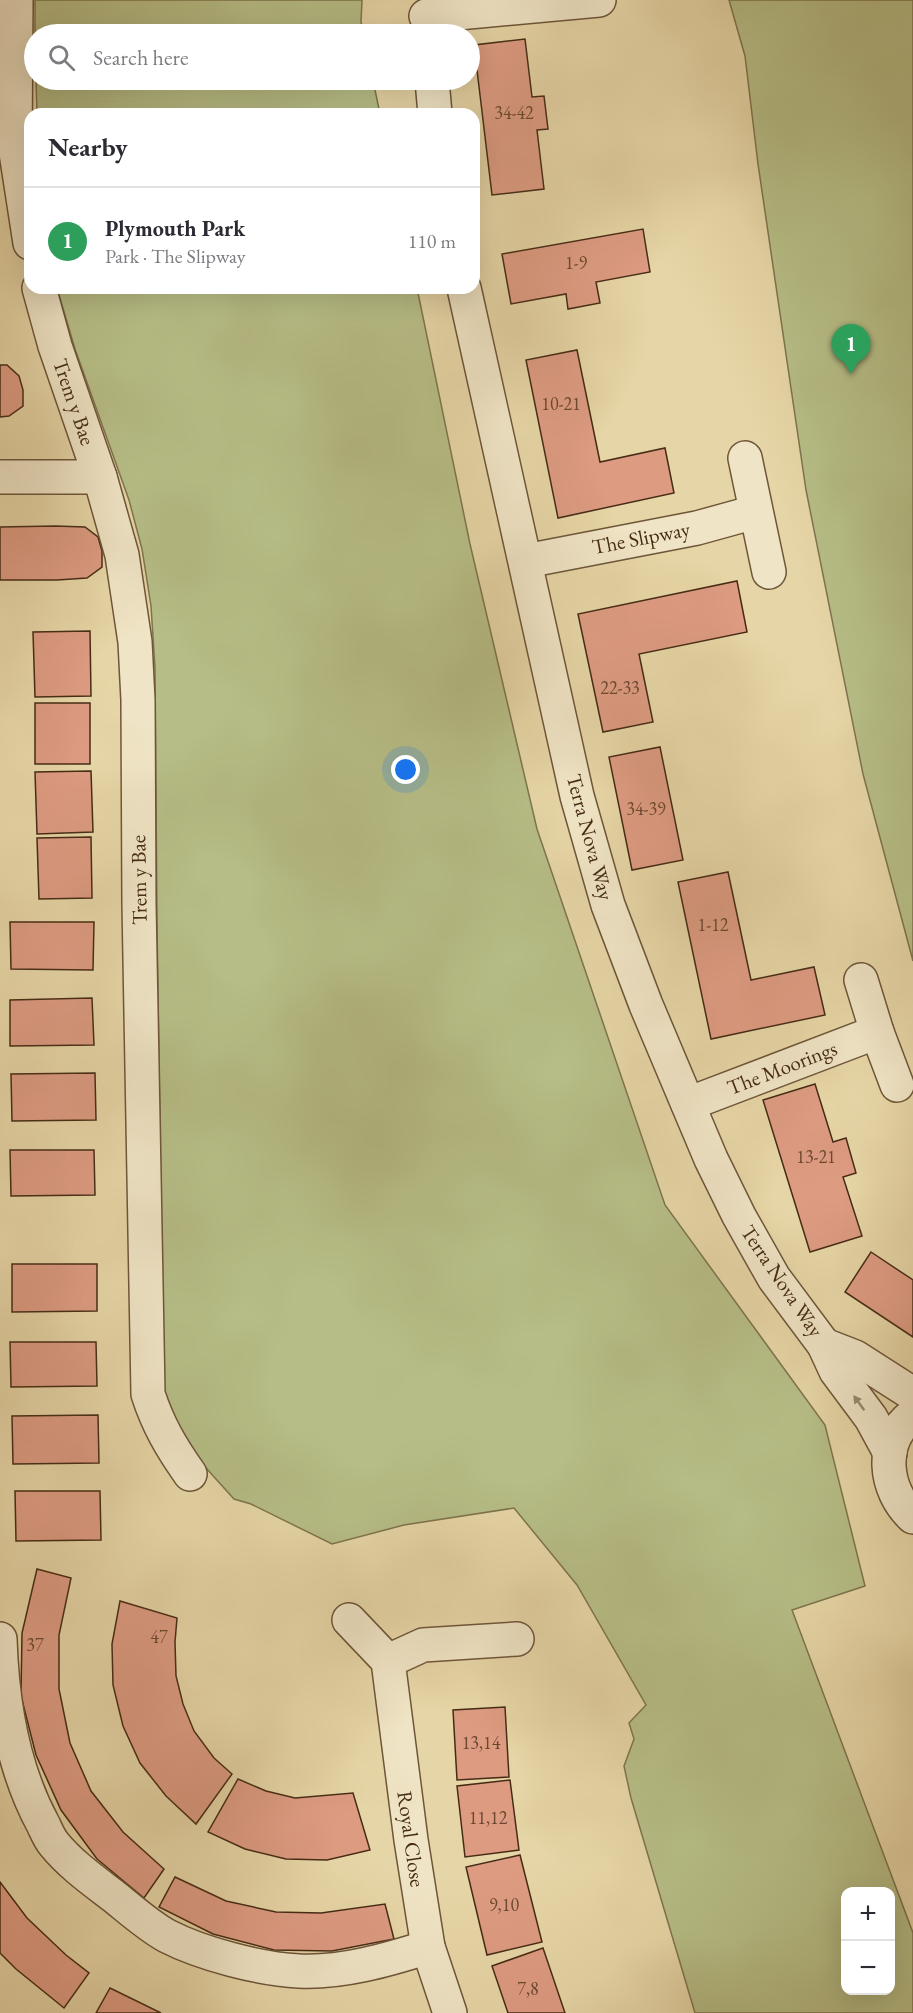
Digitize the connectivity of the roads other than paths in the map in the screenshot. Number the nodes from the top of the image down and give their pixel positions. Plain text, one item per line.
1 (16, 0) edge
2 (599, 0) edge
3 (427, 17) edge
4 (433, 90) edge
5 (434, 108) edge
6 (7, 146) edge
7 (24, 218) edge
8 (41, 294) edge
9 (465, 294) edge
10 (745, 458) dead end
11 (0, 477) edge
12 (100, 477) junction
13 (755, 513) junction
14 (526, 561) junction
15 (769, 572) dead end
16 (861, 980) dead end
17 (877, 1032) junction
18 (897, 1085) dead end
19 (688, 1104) junction
20 (824, 1345) junction
21 (913, 1394) edge
22 (913, 1415) edge
23 (890, 1453) junction
24 (190, 1474) dead end
25 (913, 1523) edge
26 (349, 1620) dead end
27 (0, 1639) edge
28 (517, 1639) dead end
29 (388, 1661) junction
30 (428, 1947) junction
31 (450, 2013) edge

1 - 6 street
2 - 3 street
4 - 5 street
6 - 7 street
8 - 12 street, Trem y Bae
9 - 14 street, Terra Nova Way
10 - 13 street
11 - 12 street
12 - 24 street, Trem y Bae
13 - 14 street, The Slipway
13 - 15 street
14 - 19 street, Terra Nova Way
16 - 17 street
17 - 18 street
17 - 19 street, The Moorings
19 - 20 street, Terra Nova Way
20 - 21 street, Terra Nova Way
23 -> 20 street, Terra Nova Way
22 - 23 street
23 - 25 street
26 - 29 street
27 - 30 street
28 - 29 street
29 - 30 street, Royal Close
30 - 31 street, Royal Close

